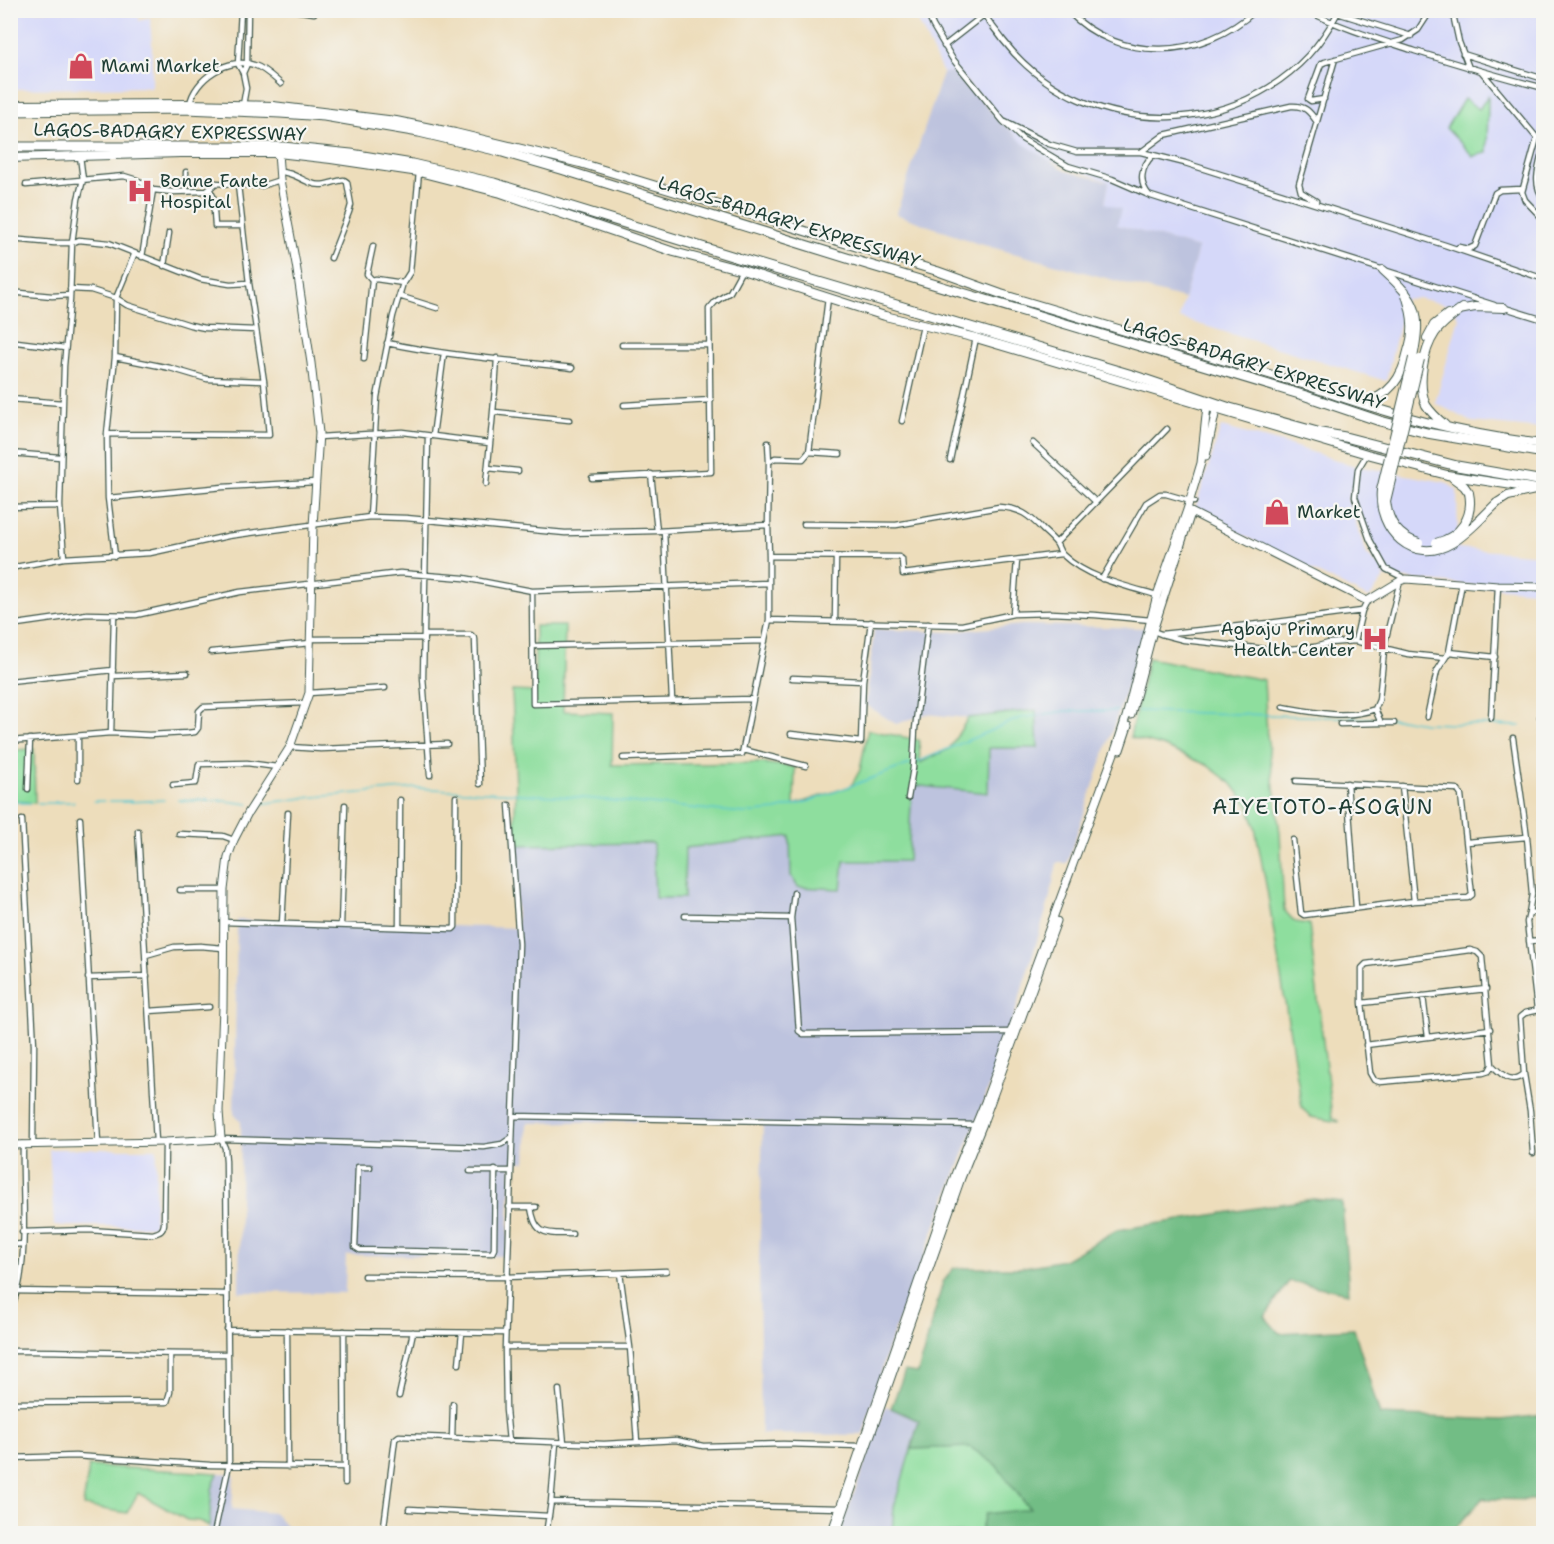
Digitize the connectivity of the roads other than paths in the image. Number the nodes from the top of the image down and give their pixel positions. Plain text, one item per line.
1 (241, 10) edge
2 (248, 10) edge
3 (293, 10) edge
4 (945, 10) edge
5 (990, 10) edge
6 (1067, 10) edge
7 (1256, 10) edge
8 (1306, 10) edge
9 (1328, 10) edge
10 (1431, 10) edge
11 (1452, 10) edge
12 (982, 12) edge
13 (314, 13) dead end
14 (927, 13) edge
15 (1337, 14) junction
16 (1332, 24) junction
17 (1411, 36) junction
18 (1392, 43) junction
19 (944, 46) junction
20 (1463, 54) junction
21 (1335, 59) junction
22 (238, 64) junction
23 (247, 64) junction
24 (1469, 68) junction
25 (1482, 72) junction
26 (243, 73) junction
27 (1544, 79) edge
28 (281, 84) dead end
29 (1544, 88) edge
30 (1324, 99) junction
31 (10, 105) edge
32 (243, 105) junction
33 (188, 107) junction
34 (10, 111) edge
35 (1003, 121) junction
36 (1317, 122) junction
37 (1544, 146) edge
38 (10, 147) edge
39 (246, 147) junction
40 (1141, 152) junction
41 (181, 153) junction
42 (278, 153) junction
43 (1153, 155) junction
44 (80, 156) junction
45 (10, 158) edge
46 (186, 172) dead end
47 (419, 172) junction
48 (280, 176) junction
49 (83, 180) junction
50 (26, 185) dead end
51 (238, 185) junction
52 (1522, 189) junction
53 (153, 190) junction
54 (210, 190) junction
55 (186, 192) junction
56 (1542, 195) edge
57 (1151, 196) junction
58 (1325, 207) junction
59 (1544, 220) edge
60 (242, 226) junction
61 (169, 233) dead end
62 (10, 239) edge
63 (72, 243) junction
64 (1445, 245) junction
65 (373, 246) dead end
66 (134, 255) junction
67 (142, 257) junction
68 (331, 258) dead end
69 (164, 266) junction
70 (742, 270) junction
71 (1383, 270) junction
72 (1544, 279) edge
73 (372, 280) junction
74 (249, 283) junction
75 (403, 283) junction
76 (1405, 291) junction
77 (10, 292) edge
78 (70, 292) junction
79 (399, 296) junction
80 (116, 298) junction
81 (828, 298) junction
82 (437, 308) dead end
83 (1504, 308) junction
84 (1463, 309) junction
85 (1544, 320) edge
86 (923, 326) junction
87 (256, 330) junction
88 (976, 338) junction
89 (17, 342) dead end
90 (387, 343) junction
91 (622, 345) dead end
92 (709, 345) junction
93 (65, 348) junction
94 (444, 353) junction
95 (115, 357) junction
96 (497, 358) junction
97 (364, 359) dead end
98 (1416, 359) junction
99 (572, 368) dead end
100 (264, 381) junction
101 (10, 399) edge
102 (711, 400) junction
103 (63, 403) junction
104 (1358, 404) junction
105 (624, 405) dead end
106 (1207, 406) junction
107 (1216, 410) junction
108 (495, 412) junction
109 (569, 420) dead end
110 (902, 421) dead end
111 (1447, 427) junction
112 (1167, 429) dead end
113 (106, 434) junction
114 (376, 434) junction
115 (430, 436) junction
116 (319, 437) junction
117 (489, 443) junction
118 (768, 443) dead end
119 (1033, 443) dead end
120 (1544, 444) edge
121 (809, 452) junction
122 (10, 453) edge
123 (1544, 453) edge
124 (840, 454) dead end
125 (1367, 454) junction
126 (60, 457) junction
127 (950, 460) dead end
128 (769, 462) junction
129 (488, 468) junction
130 (518, 471) dead end
131 (651, 474) junction
132 (1447, 475) junction
133 (592, 478) dead end
134 (316, 483) junction
135 (486, 484) dead end
136 (1542, 487) edge
137 (108, 498) junction
138 (1192, 501) junction
139 (1096, 502) junction
140 (60, 506) junction
141 (10, 507) edge
142 (1189, 510) junction
143 (370, 517) junction
144 (427, 520) junction
145 (804, 524) dead end
146 (768, 525) junction
147 (313, 526) junction
148 (657, 531) junction
149 (664, 531) junction
150 (1056, 543) junction
151 (1061, 554) junction
152 (115, 556) junction
153 (769, 556) junction
154 (836, 557) junction
155 (64, 558) junction
156 (1017, 560) junction
157 (10, 568) edge
158 (427, 575) junction
159 (1102, 579) junction
160 (1403, 580) junction
161 (770, 582) junction
162 (1462, 583) junction
163 (312, 584) junction
164 (1498, 586) junction
165 (668, 587) junction
166 (1544, 587) edge
167 (532, 591) junction
168 (1160, 592) junction
169 (1367, 601) junction
170 (1362, 611) junction
171 (1013, 614) junction
172 (114, 615) junction
173 (769, 620) junction
174 (835, 621) junction
175 (1153, 621) junction
176 (871, 622) junction
177 (928, 624) junction
178 (10, 625) edge
179 (1153, 631) junction
180 (1161, 634) junction
181 (424, 637) junction
182 (311, 641) junction
183 (765, 641) junction
184 (1355, 641) junction
185 (671, 643) junction
186 (532, 646) junction
187 (1386, 649) junction
188 (211, 652) dead end
189 (1449, 652) junction
190 (1495, 657) junction
191 (1445, 658) junction
192 (113, 673) junction
193 (187, 673) dead end
194 (792, 678) dead end
195 (10, 681) edge
196 (863, 681) junction
197 (385, 688) dead end
198 (309, 693) junction
199 (753, 699) junction
200 (672, 700) junction
201 (306, 703) junction
202 (1283, 707) dead end
203 (1377, 712) junction
204 (1427, 717) dead end
205 (1491, 718) dead end
206 (1381, 722) junction
207 (1394, 723) dead end
208 (1340, 724) dead end
209 (111, 733) junction
210 (790, 734) dead end
211 (78, 736) junction
212 (1513, 738) dead end
213 (30, 740) junction
214 (10, 741) edge
215 (429, 744) junction
216 (447, 744) dead end
217 (290, 747) junction
218 (744, 750) junction
219 (623, 758) dead end
220 (806, 766) dead end
221 (278, 767) junction
222 (430, 775) dead end
223 (78, 779) dead end
224 (1296, 781) dead end
225 (1347, 783) junction
226 (480, 784) dead end
227 (173, 785) dead end
228 (1402, 786) junction
229 (28, 789) dead end
230 (456, 797) dead end
231 (908, 798) dead end
232 (400, 800) dead end
233 (345, 805) dead end
234 (509, 805) dead end
235 (288, 813) dead end
236 (80, 819) dead end
237 (22, 820) dead end
238 (138, 831) dead end
239 (179, 834) dead end
240 (1527, 837) junction
241 (234, 840) junction
242 (1293, 840) dead end
243 (1467, 842) junction
244 (180, 890) dead end
245 (224, 890) junction
246 (794, 892) dead end
247 (1414, 901) junction
248 (1356, 907) junction
249 (1544, 912) edge
250 (1529, 913) junction
251 (685, 916) dead end
252 (791, 918) junction
253 (223, 922) junction
254 (282, 924) junction
255 (341, 925) junction
256 (399, 926) junction
257 (1544, 940) edge
258 (1529, 941) junction
259 (223, 948) junction
260 (146, 955) junction
261 (147, 976) junction
262 (88, 978) junction
263 (1486, 989) junction
264 (1423, 996) junction
265 (1362, 1003) junction
266 (209, 1007) dead end
267 (1544, 1008) edge
268 (1537, 1009) junction
269 (149, 1011) junction
270 (1490, 1029) junction
271 (1011, 1032) junction
272 (1428, 1037) junction
273 (1366, 1045) junction
274 (1492, 1065) junction
275 (1524, 1074) junction
276 (513, 1116) junction
277 (979, 1125) junction
278 (512, 1137) junction
279 (221, 1139) junction
280 (156, 1142) junction
281 (165, 1142) junction
282 (98, 1143) junction
283 (22, 1144) junction
284 (33, 1144) junction
285 (10, 1145) edge
286 (1533, 1153) dead end
287 (370, 1167) dead end
288 (495, 1170) junction
289 (470, 1171) dead end
290 (510, 1171) junction
291 (509, 1207) junction
292 (22, 1233) junction
293 (572, 1234) dead end
294 (22, 1244) junction
295 (10, 1245) edge
296 (493, 1251) junction
297 (507, 1251) junction
298 (666, 1271) dead end
299 (620, 1274) junction
300 (364, 1276) dead end
301 (507, 1277) junction
302 (13, 1291) edge
303 (226, 1294) junction
304 (10, 1319) edge
305 (227, 1330) junction
306 (287, 1330) junction
307 (344, 1331) junction
308 (413, 1332) junction
309 (462, 1333) junction
310 (505, 1333) junction
311 (505, 1347) junction
312 (630, 1347) junction
313 (10, 1351) edge
314 (170, 1354) junction
315 (227, 1354) junction
316 (459, 1364) dead end
317 (559, 1390) dead end
318 (399, 1396) dead end
319 (10, 1403) edge
320 (453, 1404) dead end
321 (452, 1438) junction
322 (509, 1441) junction
323 (637, 1442) junction
324 (556, 1443) junction
325 (564, 1443) junction
326 (864, 1447) junction
327 (10, 1458) edge
328 (229, 1465) junction
329 (288, 1467) junction
330 (345, 1467) junction
331 (345, 1483) dead end
332 (551, 1502) junction
333 (841, 1508) junction
334 (409, 1509) dead end
335 (549, 1516) junction
336 (214, 1533) edge
337 (383, 1533) edge
338 (546, 1533) edge
339 (831, 1533) edge
340 (836, 1533) edge

1 - 22 street
2 - 23 street
3 - 13 street
4 - 14 street
5 - 12 street
6 - 7 street
8 - 16 street
9 - 15 street
10 - 17 street
11 - 20 street
12 - 16 street
12 - 19 street
14 - 19 street
15 - 16 street
15 - 17 street
16 - 18 street
17 - 18 street
18 - 21 street
18 - 24 street
19 - 35 street
20 - 24 street
20 - 27 street
21 - 30 street
21 - 30 street
22 - 23 street
22 - 26 street
22 - 33 street
23 - 26 street
23 - 28 street
24 - 25 street
25 - 29 street
25 - 52 street
26 - 32 street
30 - 36 street
31 - 33 main road, LAGOS-BADAGRY EXPRESSWAY
32 - 33 main road, LAGOS-BADAGRY EXPRESSWAY
32 - 104 main road, LAGOS-BADAGRY EXPRESSWAY
33 - 34 highway, LAGOS-BADAGRY EXPRESSWAY
33 - 123 highway, LAGOS-BADAGRY EXPRESSWAY
35 - 40 street
35 - 57 street
36 - 40 street
36 - 58 street
37 - 56 street
38 - 39 highway, LAGOS-BADAGRY EXPRESSWAY
39 - 41 highway
39 - 136 highway, LAGOS-BADAGRY EXPRESSWAY
40 - 43 street
41 - 42 main road, LAGOS-BADAGRY EXPRESSWAY
41 - 44 main road, LAGOS-BADAGRY EXPRESSWAY
42 - 47 main road, LAGOS-BADAGRY EXPRESSWAY
42 - 48 street
43 - 57 street
43 - 58 street
44 - 45 main road, LAGOS-BADAGRY EXPRESSWAY
44 - 49 street
46 - 55 street
47 - 70 main road, LAGOS-BADAGRY EXPRESSWAY
47 - 75 street
48 - 51 street
48 - 68 street
48 - 116 street
49 - 50 street
49 - 53 street
49 - 63 street
51 - 54 street
51 - 60 street
52 - 59 street
52 - 64 street
53 - 55 street
53 - 67 street
54 - 55 street
54 - 60 street
57 - 71 street
58 - 64 street
60 - 74 street
61 - 69 street
62 - 63 street
63 - 66 street
63 - 78 street
64 - 72 street
65 - 73 street
66 - 67 street
66 - 80 street
67 - 69 street
69 - 74 street
70 - 81 main road, LAGOS-BADAGRY EXPRESSWAY
70 - 92 street
71 - 76 main road
71 - 83 street
73 - 75 street
73 - 97 street
74 - 87 street
75 - 79 street
76 - 98 main road
76 - 104 main road
77 - 78 street
78 - 80 street
78 - 93 street
79 - 82 street
79 - 90 street
80 - 87 street
80 - 95 street
81 - 86 main road, LAGOS-BADAGRY EXPRESSWAY
81 - 121 street
83 - 84 main road
83 - 85 street
84 - 98 main road
84 - 111 main road
86 - 88 main road, LAGOS-BADAGRY EXPRESSWAY
86 - 110 street
87 - 100 street
88 - 106 main road, LAGOS-BADAGRY EXPRESSWAY
88 - 127 street
89 - 93 street
90 - 94 street
90 - 114 street
91 - 92 street
92 - 102 street
93 - 103 street
94 - 96 street
94 - 115 street
95 - 100 street
95 - 113 street
96 - 99 street
96 - 108 street
98 - 132 main road, bridge
98 - 136 main road, bridge
100 - 113 street
101 - 103 street
102 - 105 street
102 - 131 street
103 - 126 street
104 - 111 main road, LAGOS-BADAGRY EXPRESSWAY
106 - 107 main road, LAGOS-BADAGRY EXPRESSWAY
106 - 138 street
107 - 125 main road
107 - 138 street
108 - 109 street
108 - 117 street
111 - 120 main road, LAGOS-BADAGRY EXPRESSWAY
112 - 139 street
113 - 137 street
114 - 115 street
114 - 116 street
114 - 143 street
115 - 117 street
115 - 144 street
116 - 134 street
117 - 129 street
118 - 128 street
119 - 139 street
121 - 124 street
121 - 128 street
122 - 126 street
125 - 132 main road
125 - 160 street
126 - 140 street
128 - 146 street
129 - 130 street
129 - 135 street
131 - 133 street
131 - 148 street
132 - 136 main road
134 - 137 street
134 - 147 street
137 - 152 street
138 - 142 street
138 - 159 street
139 - 150 street
140 - 141 street
140 - 155 street
142 - 168 street
142 - 169 street
143 - 144 street
143 - 147 street
144 - 148 street
144 - 158 street
145 - 150 street
146 - 149 street
146 - 153 street
147 - 152 street
147 - 163 street
148 - 149 street
149 - 165 street
150 - 151 street
151 - 156 street
151 - 159 street
152 - 155 street
153 - 154 street
153 - 161 street
154 - 156 street
154 - 174 street
155 - 157 street
156 - 171 street
158 - 163 street
158 - 167 street
158 - 181 street
159 - 168 street
160 - 162 street
160 - 169 street
160 - 187 street
161 - 165 street
161 - 173 street
162 - 164 street
162 - 189 street
163 - 172 street
163 - 182 street
164 - 166 street
164 - 190 street
165 - 167 street
165 - 185 street
167 - 186 street
168 - 175 street
169 - 170 street
170 - 180 street
170 - 184 street
171 - 175 street
171 - 177 street
172 - 178 street
172 - 192 street
173 - 174 street
173 - 183 street
174 - 176 street
175 - 179 street
175 - 271 street
176 - 177 street
176 - 196 street
177 - 231 street
179 - 180 street
179 - 277 street
180 - 184 street
181 - 182 street
181 - 215 street
181 - 226 street
182 - 188 street
182 - 198 street
183 - 185 street
183 - 199 street
184 - 187 street
185 - 186 street
185 - 200 street
186 - 200 street
187 - 191 street
187 - 203 street
189 - 190 street
189 - 191 street
190 - 205 street
191 - 204 street
192 - 193 street
192 - 195 street
192 - 209 street
194 - 196 street
196 - 210 street
197 - 198 street
198 - 201 street
199 - 200 street
199 - 218 street
201 - 209 street
201 - 217 street
202 - 203 street
203 - 206 street
206 - 207 street
206 - 208 street
209 - 211 street
211 - 213 street
211 - 223 street
212 - 240 street
213 - 214 street
213 - 229 street
215 - 216 street
215 - 217 street
215 - 222 street
217 - 221 street
218 - 219 street
218 - 220 street
221 - 227 street
221 - 241 street
224 - 225 street
225 - 228 street
225 - 248 street
228 - 243 street
228 - 247 street
230 - 256 street
232 - 256 street
233 - 255 street
234 - 276 street
235 - 254 street
236 - 262 street
237 - 284 street
238 - 260 street
239 - 241 street
240 - 243 street
240 - 250 street
241 - 245 street
242 - 248 street
243 - 247 street
244 - 245 street
245 - 253 street
246 - 252 street
247 - 248 street
249 - 250 street
250 - 258 street
251 - 252 street
252 - 271 street
253 - 254 street
253 - 259 street
254 - 255 street
255 - 256 street
257 - 258 street
258 - 268 street
259 - 260 street
259 - 279 street
260 - 261 street
261 - 262 street
261 - 269 street
262 - 282 street
263 - 264 street
263 - 265 street
263 - 270 street
264 - 265 street
264 - 272 street
265 - 273 street
266 - 269 street
267 - 268 street
268 - 275 street
269 - 280 street
270 - 272 street
270 - 274 street
271 - 277 street
272 - 273 street
273 - 274 street
274 - 275 street
275 - 286 street
276 - 277 street
276 - 278 street
277 - 326 street
278 - 279 street
278 - 290 street
279 - 281 street
279 - 303 street
280 - 281 street
280 - 282 street
281 - 292 street
282 - 284 street
283 - 284 street
283 - 285 street
283 - 292 street
287 - 296 street
288 - 289 street
288 - 290 street
288 - 296 street
290 - 291 street
291 - 293 street
291 - 297 street
292 - 294 street
294 - 295 street
294 - 302 street
296 - 297 street
297 - 301 street
298 - 299 street
299 - 301 street
299 - 312 street
300 - 301 street
301 - 310 street
302 - 303 street
302 - 304 street
303 - 305 street
305 - 306 street
305 - 315 street
306 - 307 street
306 - 329 street
307 - 308 street
307 - 330 street
308 - 309 street
308 - 318 street
309 - 310 street
309 - 316 street
310 - 311 street
311 - 312 street
311 - 322 street
312 - 323 street
313 - 314 street
314 - 315 street
314 - 319 street
315 - 328 street
317 - 325 street
320 - 321 street
321 - 322 street
321 - 337 street
322 - 324 street
323 - 325 street
323 - 326 street
324 - 325 street
324 - 332 street
326 - 333 street
326 - 340 street
327 - 328 street
328 - 329 street
328 - 336 street
329 - 330 street
330 - 331 street
332 - 333 street
332 - 335 street
333 - 339 street
334 - 335 street
335 - 338 street

